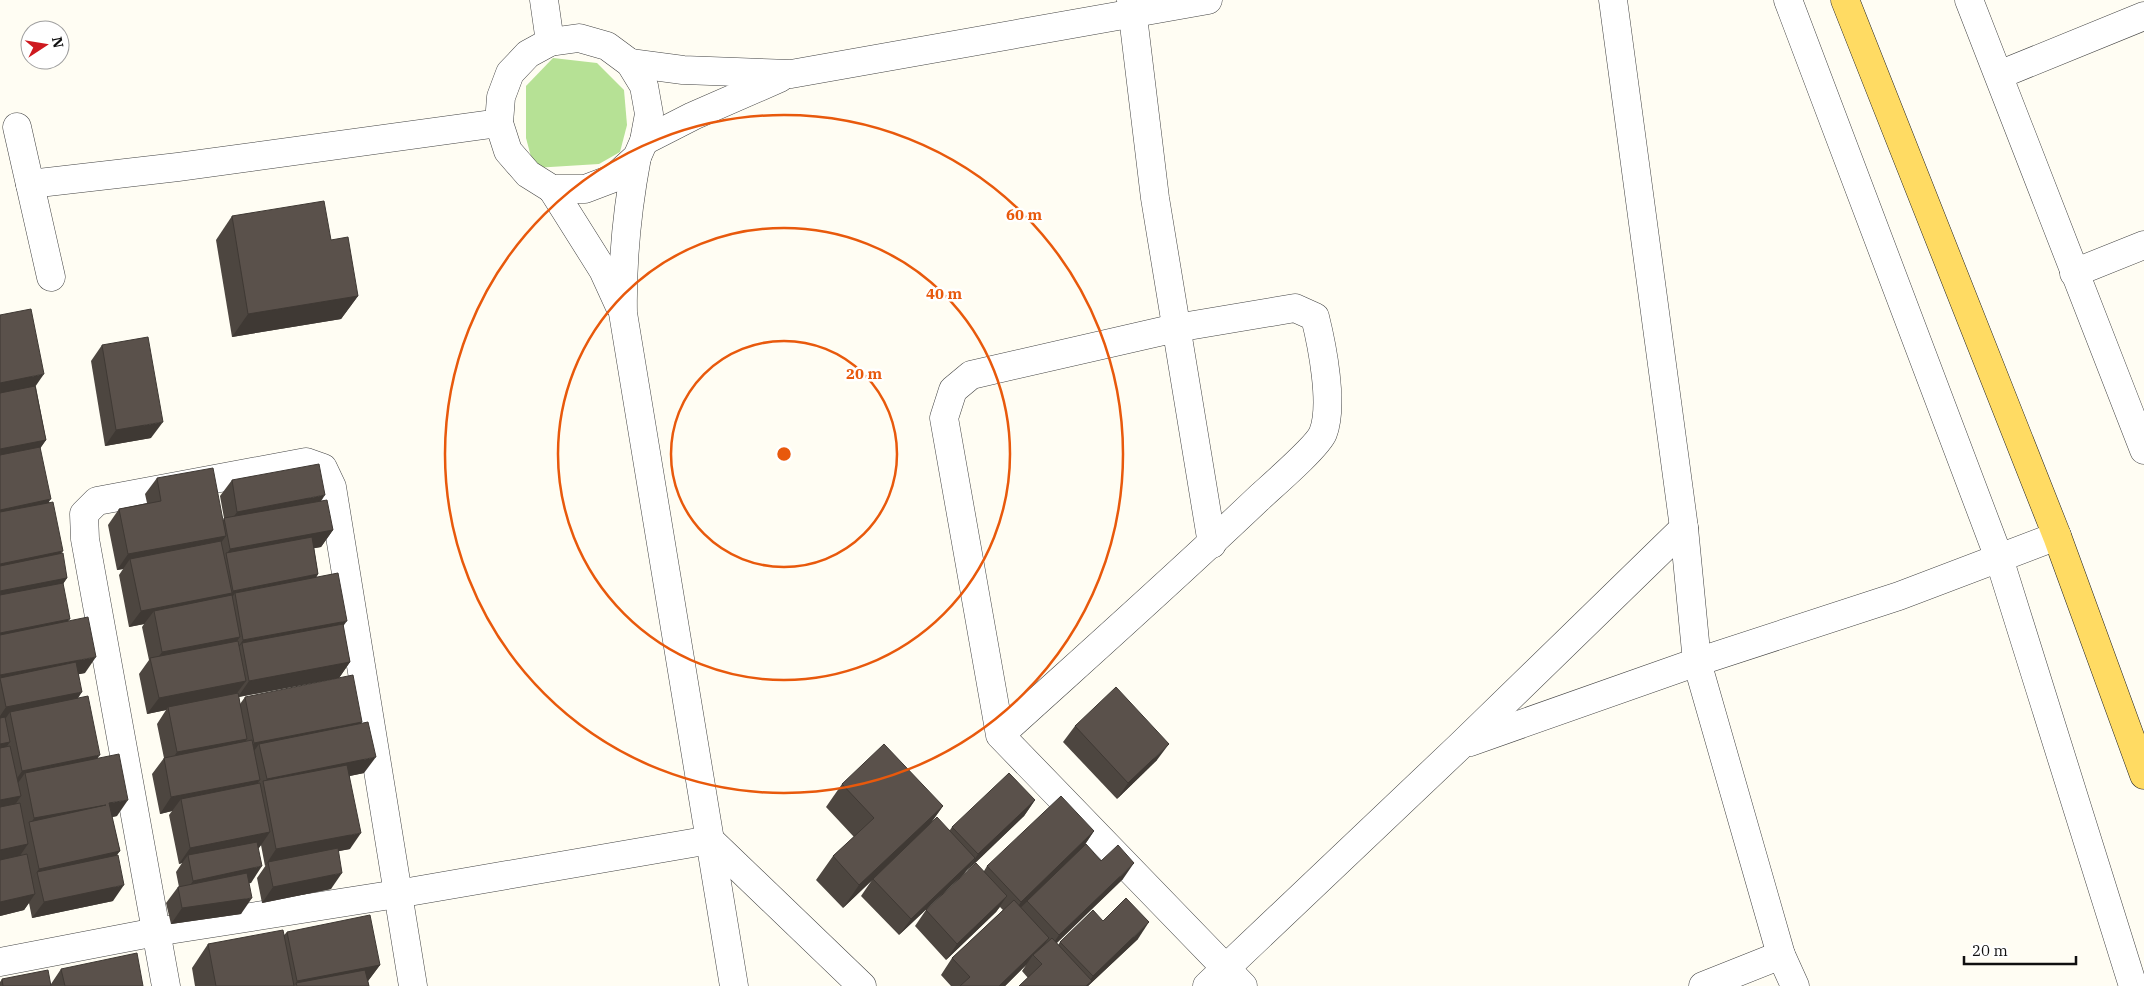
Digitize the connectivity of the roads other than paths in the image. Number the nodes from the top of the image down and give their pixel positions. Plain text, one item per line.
1 (544, 0) edge
2 (1208, 0) edge
3 (1613, 0) edge
4 (1788, 0) edge
5 (1845, 0) edge
6 (1969, 0) edge
7 (1131, 7) edge
8 (2144, 16) edge
9 (550, 42) junction
10 (630, 63) junction
11 (791, 74) junction
12 (1999, 75) junction
13 (499, 123) junction
14 (17, 127) dead end
15 (641, 149) junction
16 (30, 184) junction
17 (552, 189) junction
18 (2144, 245) edge
19 (2074, 273) junction
20 (51, 276) dead end
21 (622, 313) junction
22 (1176, 328) junction
23 (2141, 434) edge
24 (1684, 528) junction
25 (2057, 536) junction
26 (1212, 544) junction
27 (1999, 558) junction
28 (1697, 662) junction
29 (1000, 735) junction
30 (1462, 745) junction
31 (2144, 775) edge
32 (710, 840) junction
33 (397, 894) junction
34 (156, 932) junction
35 (1781, 955) junction
36 (0, 962) edge
37 (1225, 980) edge
38 (166, 986) edge
39 (413, 986) edge
40 (734, 986) edge
41 (862, 986) edge
42 (1704, 986) edge
43 (1795, 986) edge
44 (2133, 986) edge

1 - 9 street
2 - 7 street
3 - 24 street
4 - 27 street
5 - 25 main road
6 - 12 street
7 - 11 street
7 - 22 street
8 - 12 street
9 - 10 street
9 - 13 street
10 - 11 street
10 - 15 street
11 - 15 street
12 - 19 street
13 - 16 street
13 - 17 street
14 - 16 street
15 - 17 street
15 - 21 street
16 - 20 street
17 - 21 street
18 - 19 street
19 - 23 street
21 - 32 street
22 - 26 street
22 - 26 street
22 - 29 street
24 - 28 street
24 - 30 street
25 - 27 street
25 - 31 main road
26 - 29 street
27 - 28 street
27 - 44 street
28 - 30 street
28 - 35 street
29 - 37 street
30 - 37 street
32 - 33 street
32 - 40 street
32 - 41 street
33 - 34 street
33 - 34 street
33 - 39 street
34 - 36 street
34 - 38 street
35 - 42 street
35 - 43 street

